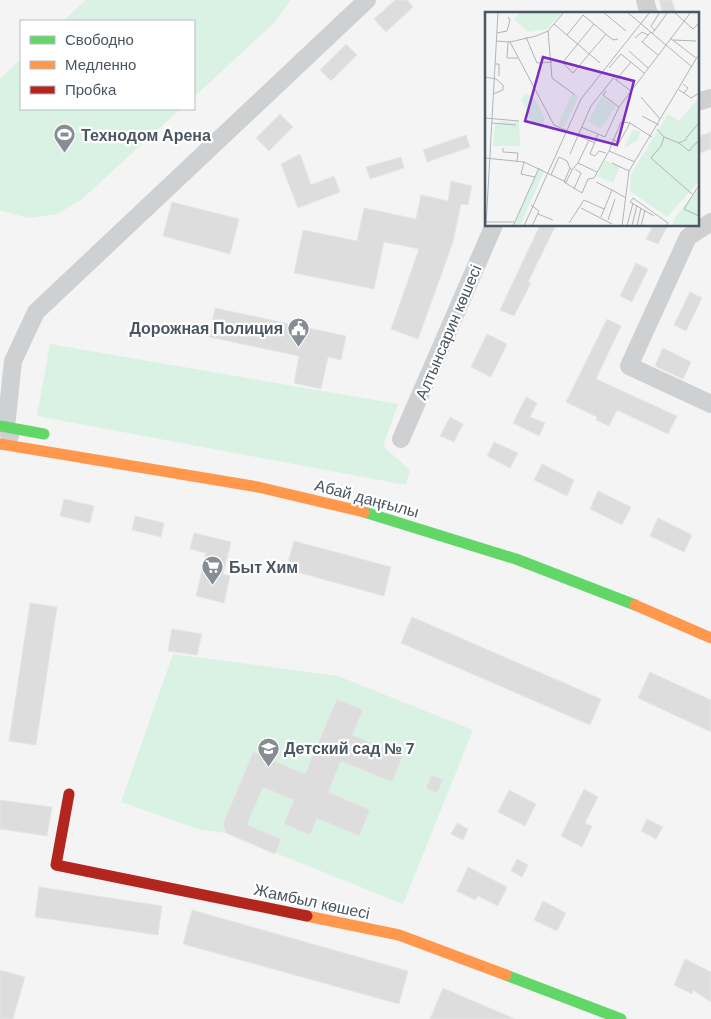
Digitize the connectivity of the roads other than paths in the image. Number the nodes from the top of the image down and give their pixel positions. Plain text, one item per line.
1 (367, 0) edge
2 (645, 0) edge
3 (649, 12) edge
4 (711, 98) edge
5 (698, 102) edge
6 (711, 222) edge
7 (494, 226) edge
8 (711, 404) edge
9 (3, 427) edge
10 (55, 435) dead end
11 (401, 439) dead end
12 (7, 445) edge
13 (711, 638) edge
14 (69, 794) dead end
15 (621, 1019) edge

1 - 9 street
2 - 3 street
4 - 5 street
6 - 8 street
7 - 11 street, Алтынсарин көшесі
9 - 10 main road
9 - 12 street
12 - 13 main road, Абай даңғылы
14 - 15 main road, Жамбыл көшесі

